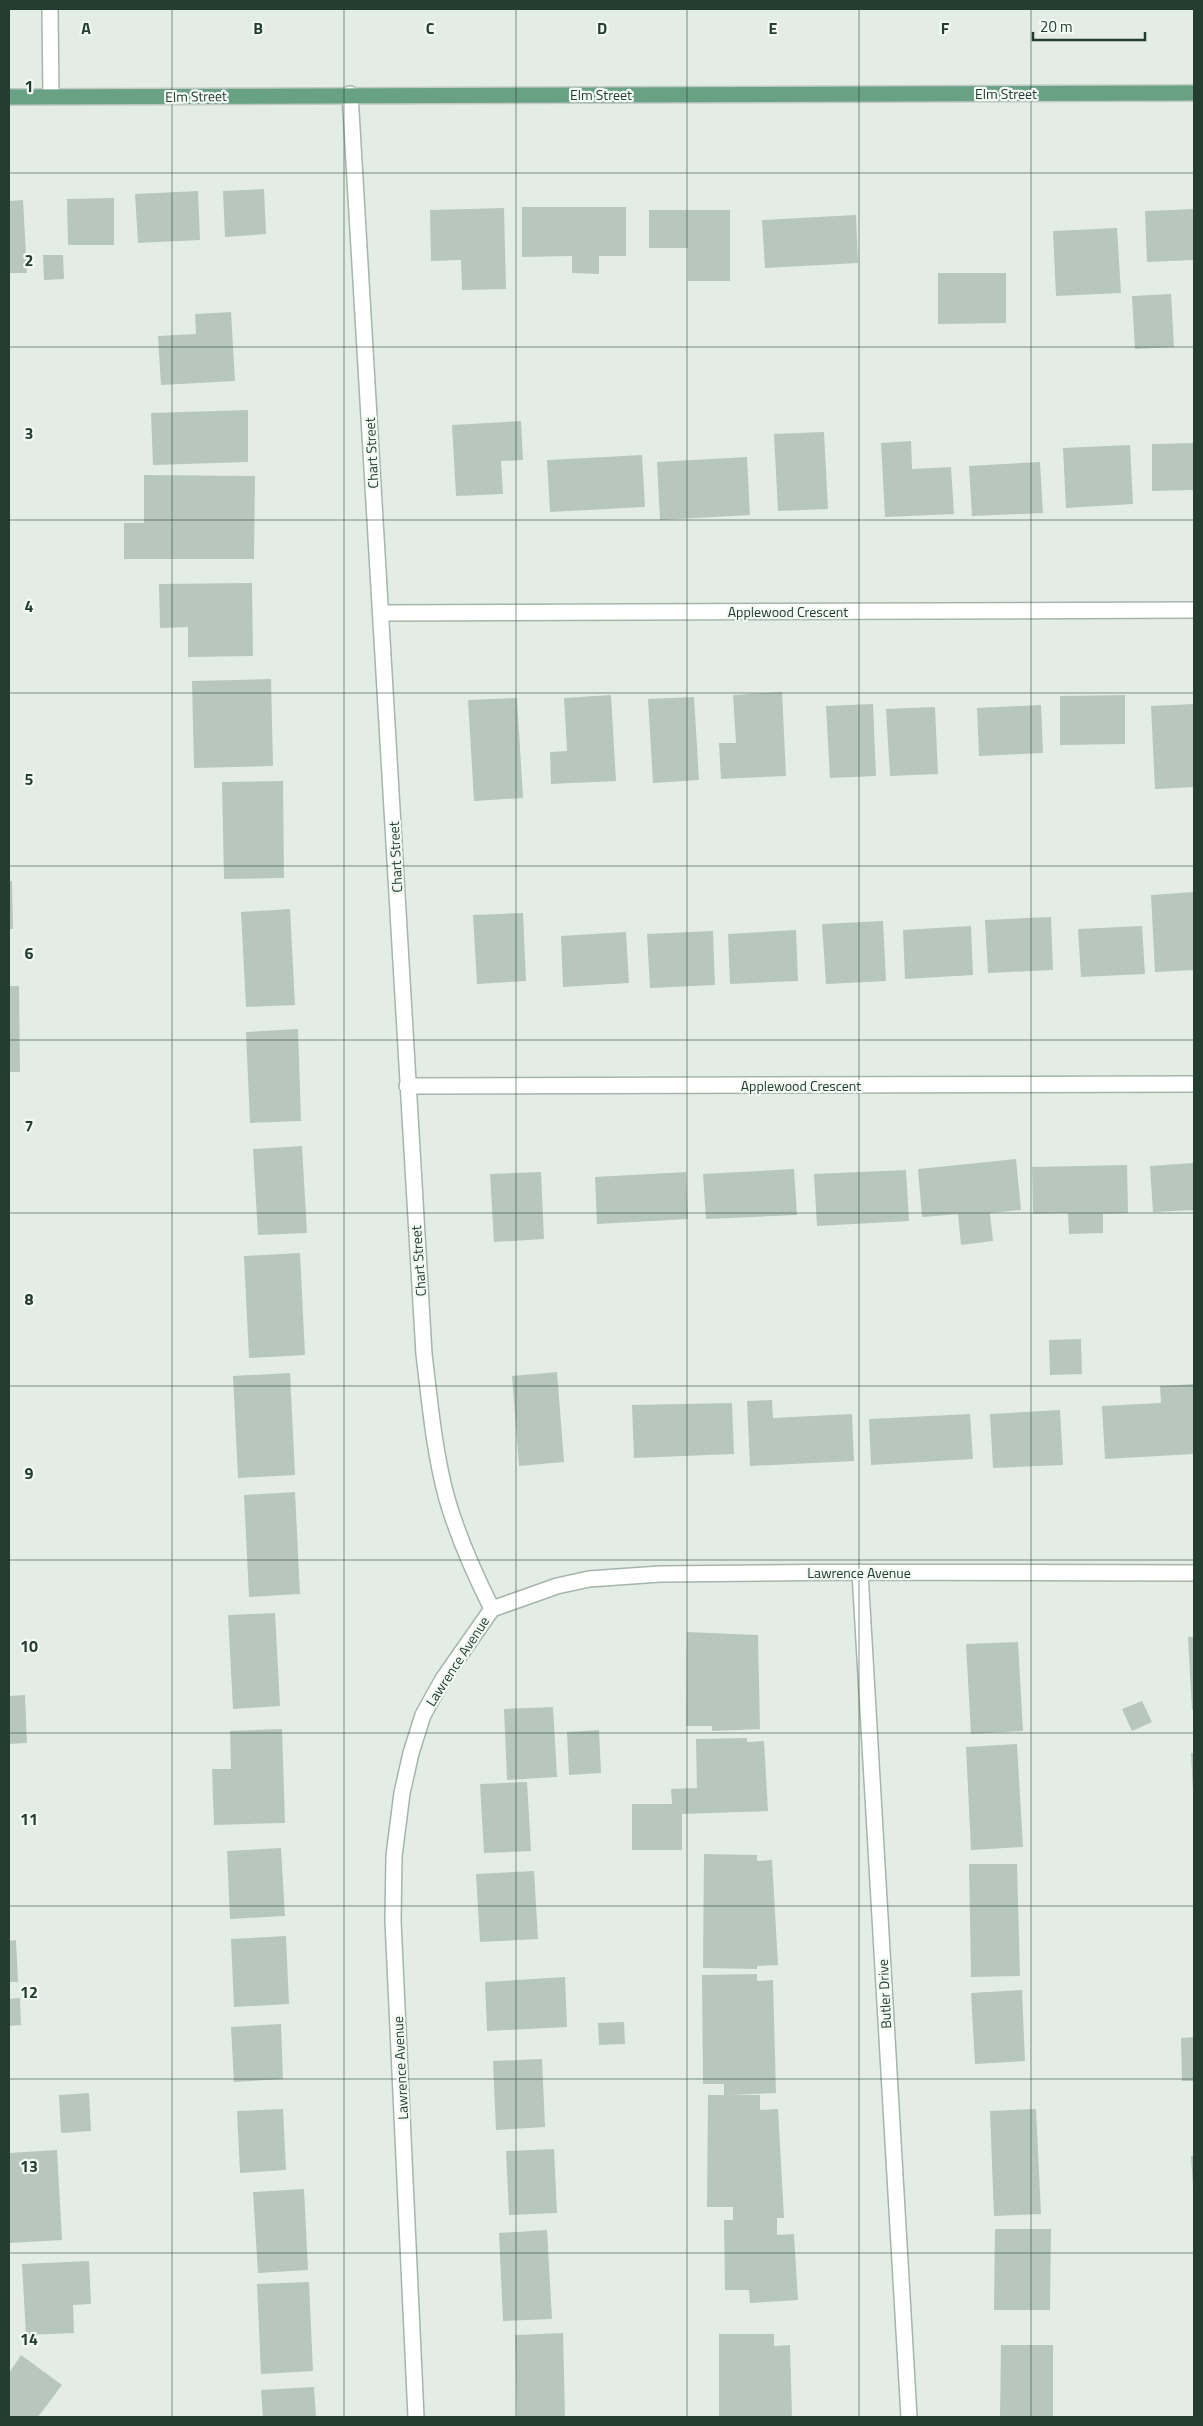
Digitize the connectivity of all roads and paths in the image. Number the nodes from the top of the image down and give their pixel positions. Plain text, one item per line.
1 (50, 9) edge
2 (1194, 93) edge
3 (350, 94) junction
4 (9, 97) edge
5 (51, 97) junction
6 (1194, 610) edge
7 (381, 613) junction
8 (1194, 1084) edge
9 (407, 1086) junction
10 (860, 1572) junction
11 (1194, 1573) edge
12 (492, 1609) junction
13 (416, 2417) edge
14 (909, 2417) edge

1 - 5 street
2 - 3 main road, Elm Street
3 - 5 main road, Elm Street
3 - 7 street, Chart Street
4 - 5 main road, Elm Street
6 - 7 street, Applewood Crescent
7 - 9 street, Chart Street
8 - 9 street, Applewood Crescent
9 - 12 street, Chart Street
10 - 11 street, Lawrence Avenue
10 - 12 street, Lawrence Avenue
10 - 14 street, Butler Drive
12 - 13 street, Lawrence Avenue

